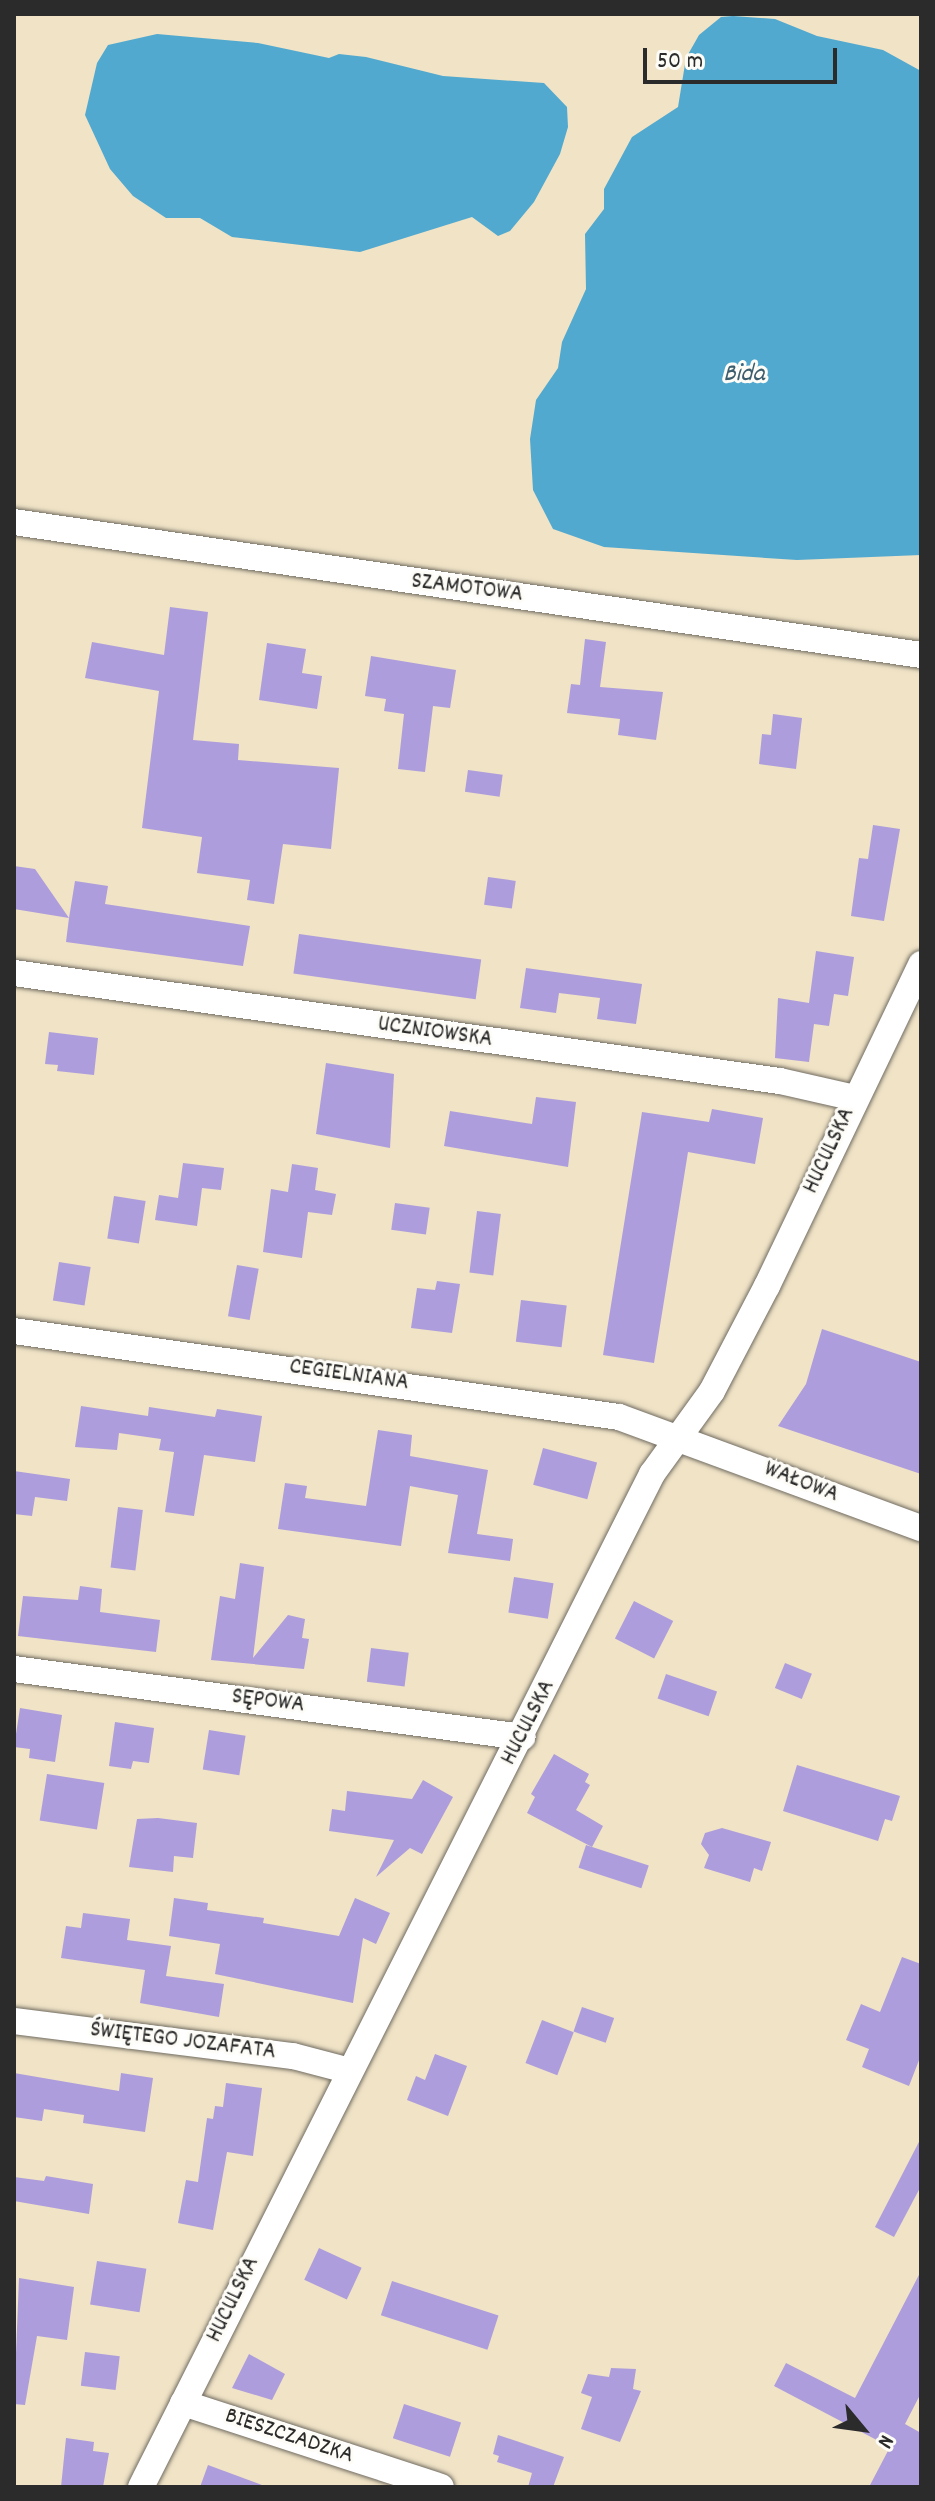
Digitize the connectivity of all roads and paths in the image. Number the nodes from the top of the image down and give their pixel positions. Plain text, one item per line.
1 (14, 522) edge
2 (921, 655) edge
3 (921, 964) edge
4 (14, 973) edge
5 (855, 1098) junction
6 (14, 1331) edge
7 (681, 1437) junction
8 (921, 1528) edge
9 (14, 1669) edge
10 (522, 1737) junction
11 (14, 2021) edge
12 (350, 2071) junction
13 (183, 2403) junction
14 (141, 2487) edge
15 (441, 2487) edge

1 - 2 street, SZAMOTOWA
3 - 5 street, HUCULSKA
4 - 5 street, UCZNIOWSKA
5 - 7 street, HUCULSKA
6 - 7 street, CEGIELNIANA
7 - 8 street, WAŁOWA
7 - 10 street, HUCULSKA
9 - 10 street, SĘPOWA
10 - 12 street, HUCULSKA
11 - 12 street, ŚWIĘTEGO JOZAFATA
12 - 13 street, HUCULSKA
13 - 14 street, HUCULSKA
13 - 15 street, BIESZCZADZKA

